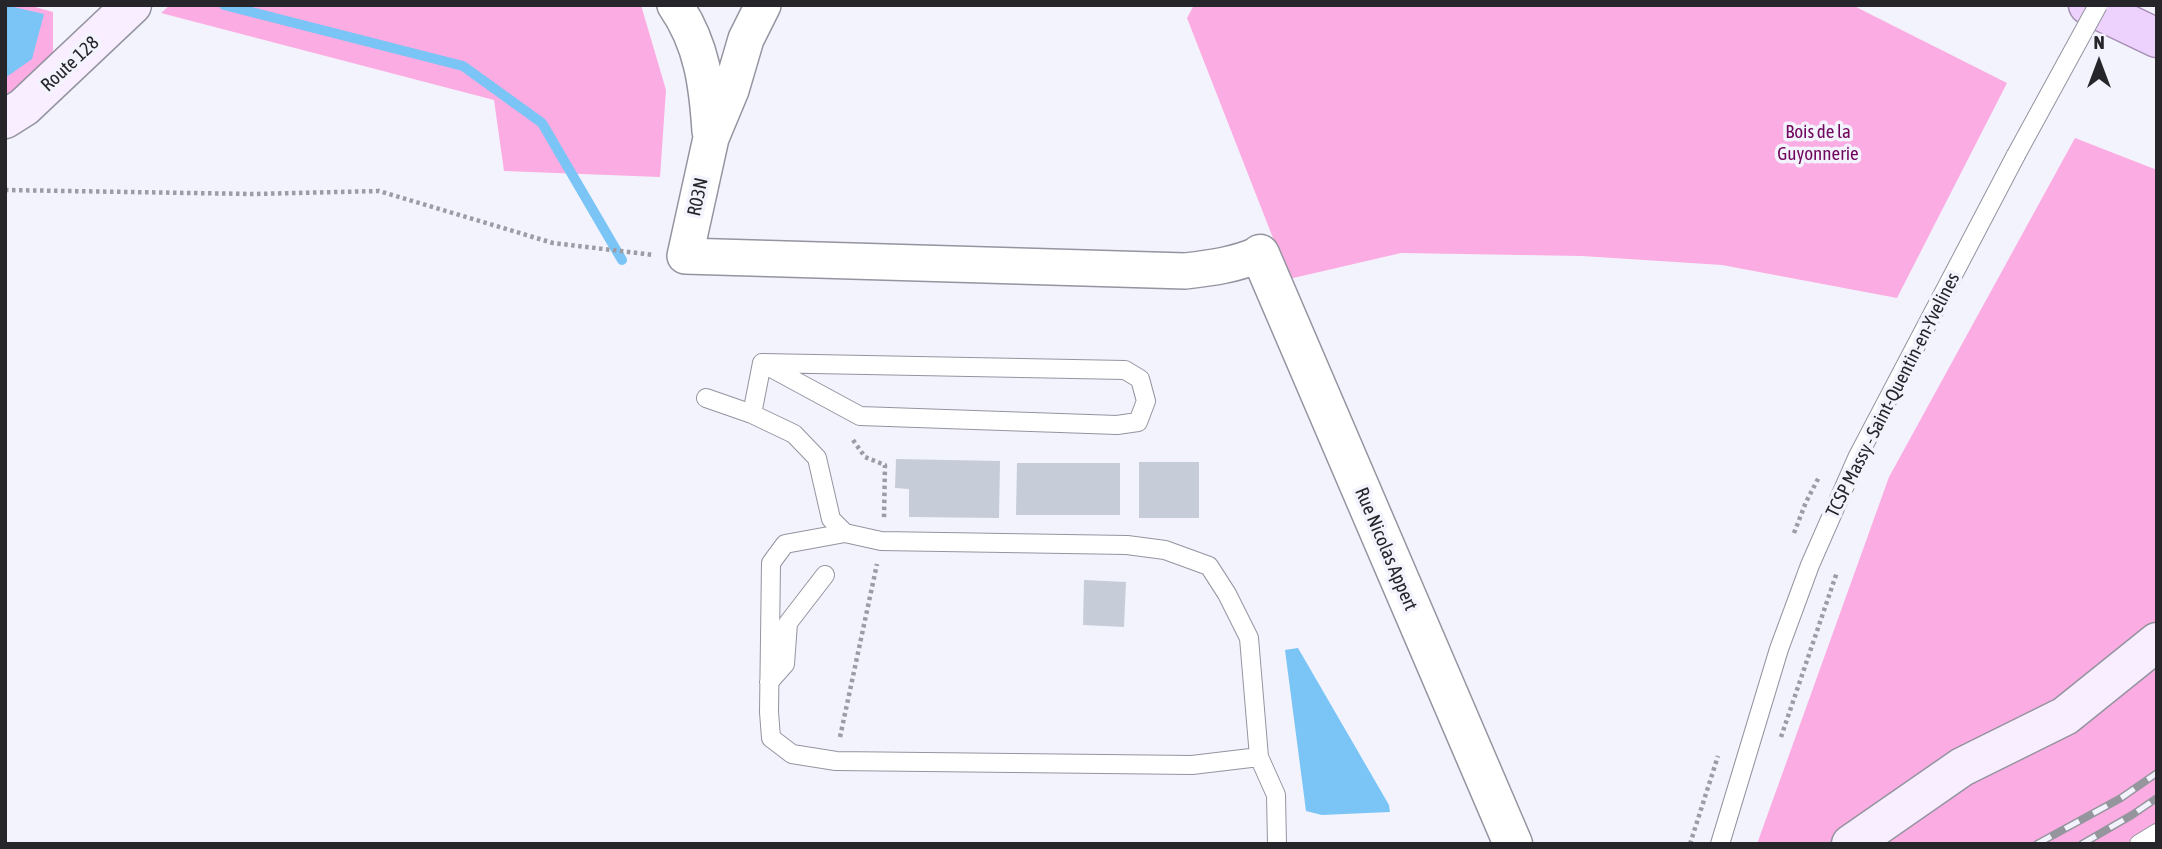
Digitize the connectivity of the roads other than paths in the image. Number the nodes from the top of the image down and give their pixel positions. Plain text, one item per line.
1 (132, 5) edge
2 (675, 5) edge
3 (763, 5) edge
4 (2088, 5) edge
5 (2098, 5) edge
6 (2157, 38) edge
7 (5, 119) edge
8 (711, 138) junction
9 (1260, 254) joint
10 (762, 363) junction
11 (706, 398) dead end
12 (752, 414) junction
13 (845, 533) junction
14 (825, 575) dead end
15 (2157, 642) edge
16 (769, 682) junction
17 (1259, 757) junction
18 (2157, 833) edge
19 (1277, 844) edge
20 (1513, 844) edge
21 (1720, 844) edge
22 (1851, 844) edge
23 (2139, 844) edge

1 - 7 main road, Route 128
2 - 8 street
3 - 8 street
4 - 6 highway
5 - 21 lane, TCSP Massy - Saint-Quentin-en-Yvelines, bridge
8 - 9 street, R03N
9 - 20 street, Rue Nicolas Appert
10 - 10 lane
10 - 12 lane
11 - 12 lane
12 - 13 lane
13 - 16 lane
13 - 17 lane
14 - 16 lane
15 - 22 main road
16 - 17 lane
17 - 19 lane
18 - 23 lane

